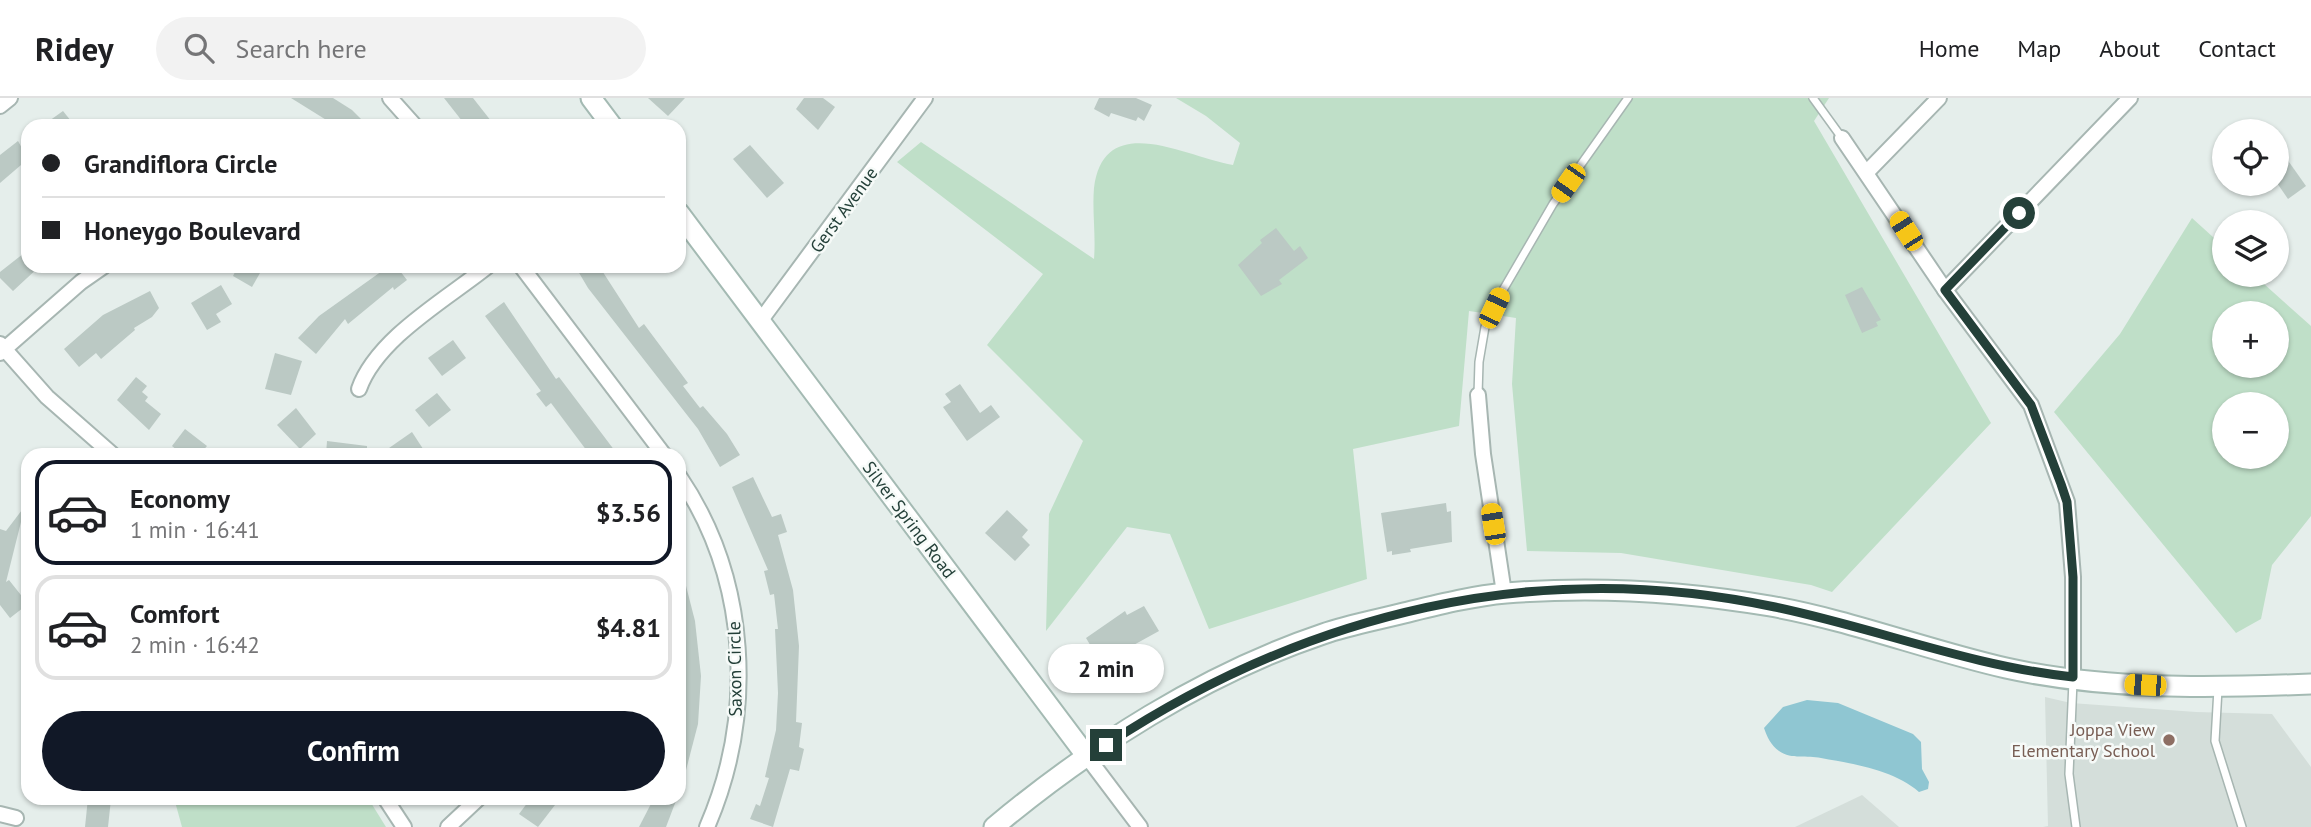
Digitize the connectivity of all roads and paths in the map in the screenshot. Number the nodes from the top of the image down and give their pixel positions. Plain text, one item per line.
1 (10, 98) edge
2 (390, 98) edge
3 (592, 98) edge
4 (925, 98) edge
5 (1628, 98) edge
6 (1813, 98) edge
7 (1939, 98) edge
8 (2130, 98) edge
9 (0, 106) edge
10 (409, 119) edge
11 (607, 119) edge
12 (1842, 138) joint
13 (1867, 172) junction
14 (686, 223) edge
15 (94, 273) edge
16 (479, 273) edge
17 (526, 273) edge
18 (1945, 290) junction
19 (761, 320) junction
20 (1, 349) edge
21 (359, 389) dead end
22 (1478, 395) joint
23 (105, 448) edge
24 (659, 448) edge
25 (686, 488) edge
26 (1504, 593) junction
27 (2073, 677) junction
28 (2311, 684) edge
29 (2218, 686) junction
30 (1088, 758) junction
31 (390, 805) edge
32 (472, 805) edge
33 (0, 814) edge
34 (16, 818) dead end
35 (404, 827) edge
36 (447, 827) edge
37 (706, 827) edge
38 (994, 827) edge
39 (1140, 827) edge
40 (2076, 827) edge
41 (2242, 827) edge

1 - 9 street
2 - 10 street
3 - 11 main road
4 - 19 street, Gerst Avenue
5 - 22 lane
6 - 12 lane
7 - 13 street
8 - 18 street
12 - 13 street
13 - 18 street
14 - 19 main road, Silver Spring Road
15 - 20 street
16 - 21 street
17 - 24 street
18 - 27 street
19 - 30 main road, Silver Spring Road
20 - 23 street
22 - 26 street
25 - 37 street, Saxon Circle
26 - 27 main road
26 - 30 main road
27 - 29 main road
27 - 40 lane
28 - 29 main road
29 - 41 lane
30 - 38 main road
30 - 39 street, Silver Spring Road
31 - 35 street
32 - 36 street
33 - 34 street

